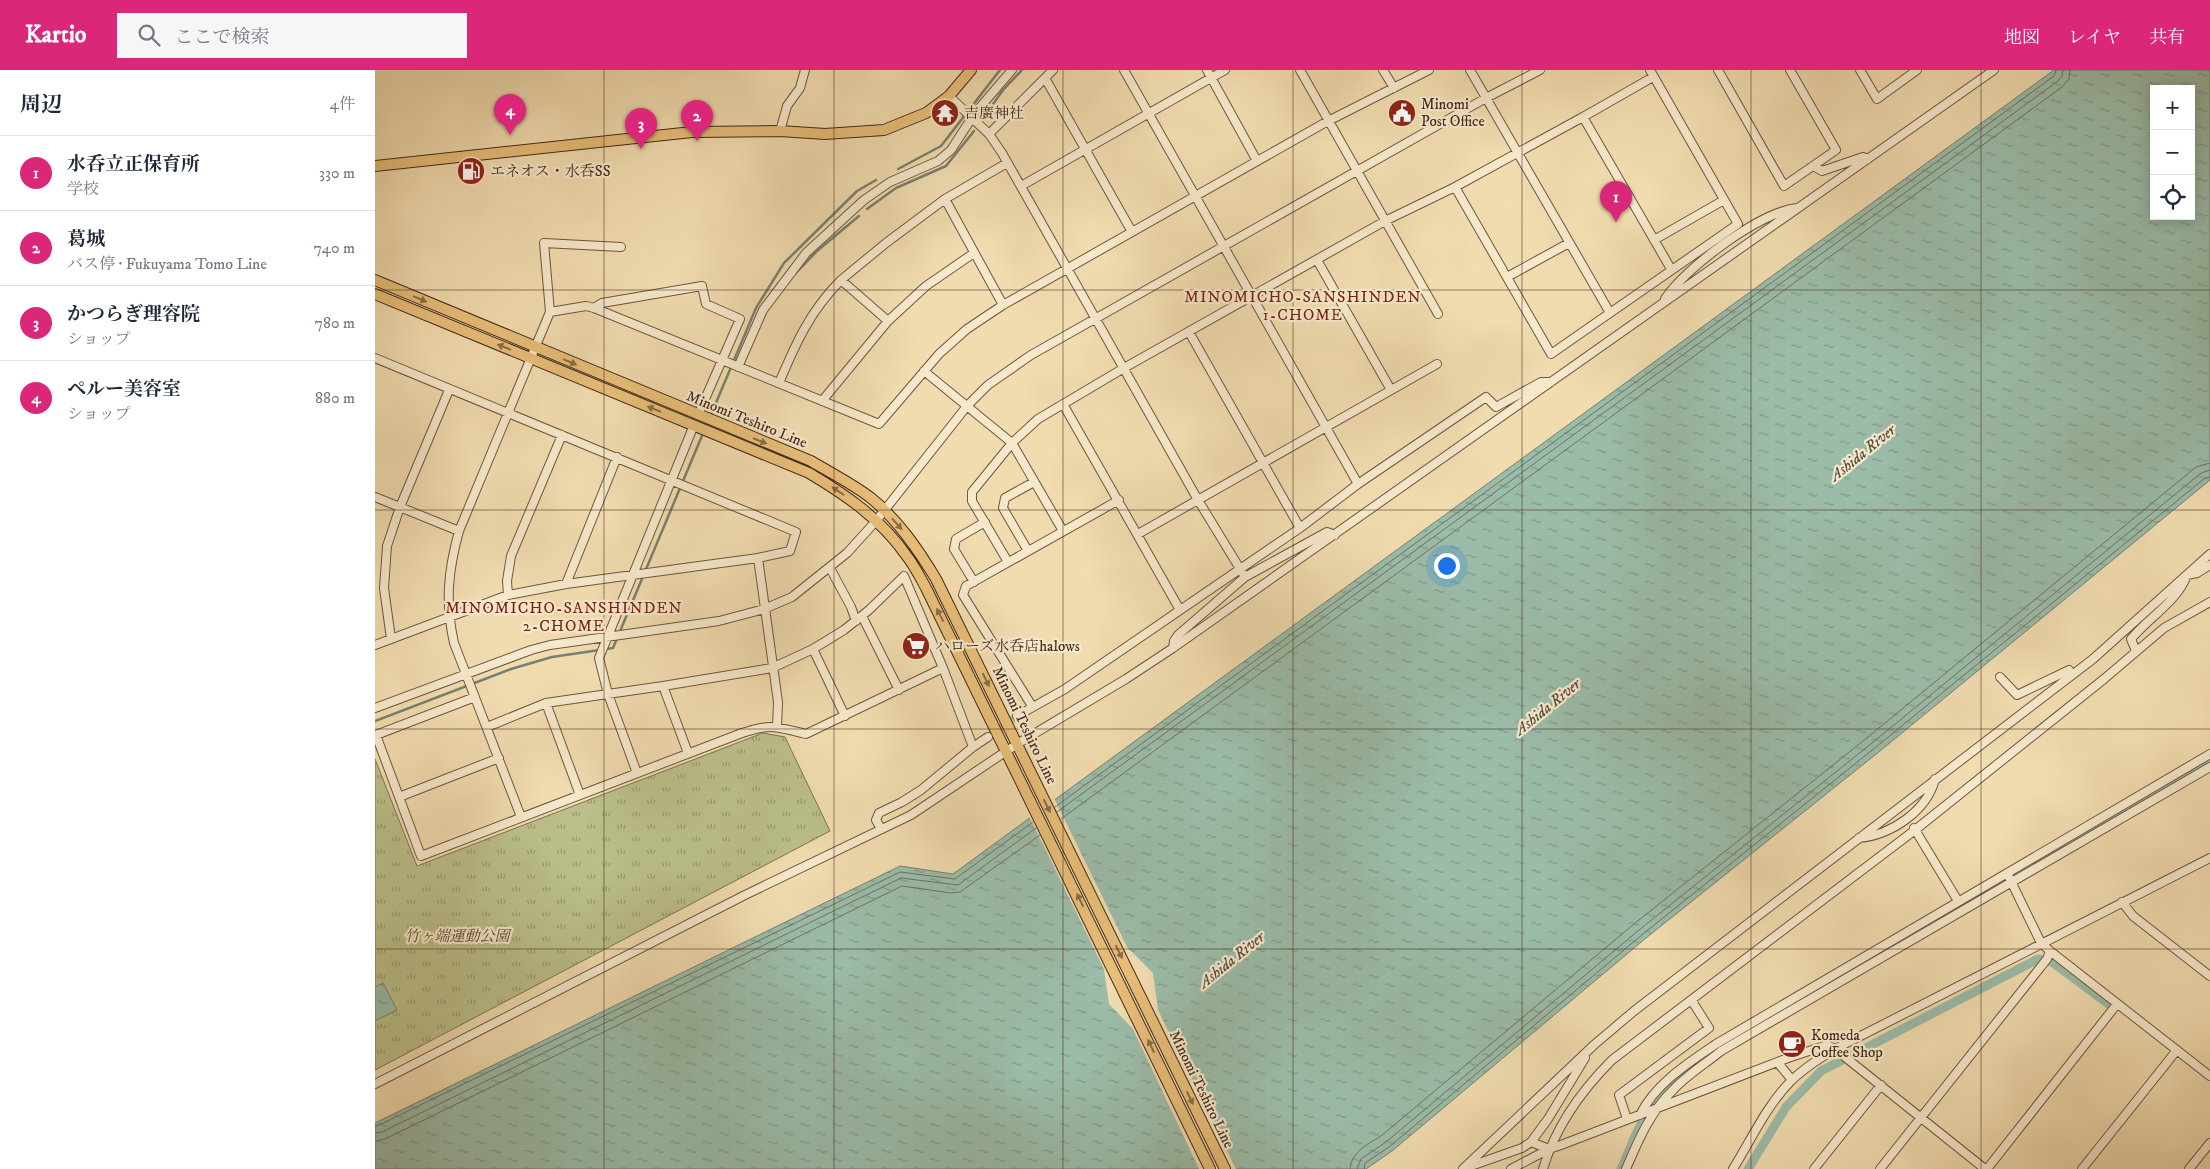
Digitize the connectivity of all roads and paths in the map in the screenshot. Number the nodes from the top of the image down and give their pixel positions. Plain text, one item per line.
1 (805, 70) edge
2 (971, 70) edge
3 (1012, 70) edge
4 (1053, 70) edge
5 (1124, 70) edge
6 (1207, 70) edge
7 (1225, 70) edge
8 (1300, 70) edge
9 (1383, 70) edge
10 (1429, 70) edge
11 (1470, 70) edge
12 (1540, 70) edge
13 (1718, 70) edge
14 (1790, 70) edge
15 (1860, 70) edge
16 (1917, 70) edge
17 (1994, 70) edge
18 (1651, 73) edge
19 (1045, 78) junction
20 (1211, 78) junction
21 (1394, 88) junction
22 (949, 96) junction
23 (1486, 98) junction
24 (968, 114) junction
25 (1149, 114) junction
26 (1583, 117) junction
27 (1328, 122) junction
28 (780, 131) junction
29 (989, 134) junction
30 (1085, 150) junction
31 (1517, 152) junction
32 (1869, 159) junction
33 (1257, 161) junction
34 (1007, 163) junction
35 (375, 166) edge
36 (1813, 166) junction
37 (1356, 171) junction
38 (1021, 186) junction
39 (1455, 187) junction
40 (1195, 197) junction
41 (945, 199) junction
42 (1724, 200) junction
43 (1799, 208) junction
44 (1385, 221) junction
45 (1738, 224) junction
46 (1132, 232) junction
47 (1742, 232) junction
48 (1654, 240) junction
49 (1569, 242) junction
50 (621, 247) dead end
51 (1223, 247) junction
52 (974, 254) junction
53 (1317, 260) junction
54 (1068, 269) junction
55 (1671, 269) junction
56 (1507, 277) junction
57 (375, 280) edge
58 (841, 280) junction
59 (375, 294) edge
60 (1252, 297) junction
61 (1665, 302) junction
62 (1003, 305) junction
63 (594, 308) junction
64 (550, 312) junction
65 (1610, 313) junction
66 (1438, 314) dead end
67 (1097, 318) junction
68 (887, 321) junction
69 (1189, 332) junction
70 (535, 347) junction
71 (375, 358) edge
72 (530, 358) junction
73 (725, 362) junction
74 (1437, 364) dead end
75 (737, 367) junction
76 (1124, 368) junction
77 (924, 371) junction
78 (1551, 382) junction
79 (779, 383) junction
80 (449, 390) junction
81 (1391, 390) junction
82 (822, 401) junction
83 (1063, 404) junction
84 (967, 406) junction
85 (507, 412) junction
86 (699, 421) junction
87 (713, 427) junction
88 (1326, 427) junction
89 (562, 435) junction
90 (1012, 443) junction
91 (617, 457) junction
92 (1263, 463) junction
93 (675, 481) junction
94 (1034, 482) junction
95 (1358, 484) junction
96 (375, 497) edge
97 (1119, 500) junction
98 (1198, 500) junction
99 (400, 507) junction
100 (884, 510) junction
101 (876, 521) junction
102 (985, 522) junction
103 (1300, 528) junction
104 (459, 531) junction
105 (1063, 531) junction
106 (1138, 534) junction
107 (1335, 535) junction
108 (1028, 551) junction
109 (2210, 554) edge
110 (758, 558) junction
111 (1008, 562) junction
112 (2210, 565) edge
113 (830, 568) junction
114 (1239, 569) junction
115 (633, 575) junction
116 (2187, 575) junction
117 (1245, 577) junction
118 (975, 582) junction
119 (566, 584) junction
120 (508, 595) junction
121 (2210, 602) edge
122 (765, 609) junction
123 (1179, 610) junction
124 (863, 616) junction
125 (449, 618) junction
126 (856, 621) junction
127 (391, 639) junction
128 (608, 639) junction
129 (375, 645) edge
130 (1173, 648) junction
131 (813, 649) junction
132 (2136, 651) junction
133 (772, 668) junction
134 (943, 668) junction
135 (2072, 675) junction
136 (468, 677) junction
137 (2000, 677) dead end
138 (663, 686) junction
139 (899, 690) junction
140 (474, 694) junction
141 (608, 694) junction
142 (546, 703) junction
143 (1031, 706) junction
144 (375, 708) edge
145 (845, 716) junction
146 (1017, 716) tunnel mouth
147 (487, 727) junction
148 (777, 727) junction
149 (987, 737) tunnel mouth
150 (1017, 744) junction
151 (973, 747) junction
152 (1007, 752) junction
153 (688, 754) junction
154 (2210, 754) edge
155 (499, 758) junction
156 (2210, 767) edge
157 (637, 773) junction
158 (1935, 778) junction
159 (580, 795) junction
160 (399, 797) junction
161 (521, 817) junction
162 (1908, 820) junction
163 (881, 829) junction
164 (1915, 830) junction
165 (1858, 838) junction
166 (2210, 858) edge
167 (2010, 877) junction
168 (1958, 901) junction
169 (2122, 902) junction
170 (2041, 943) junction
171 (2050, 951) junction
172 (2210, 976) edge
173 (1692, 1001) junction
174 (2117, 1004) junction
175 (1595, 1044) junction
176 (1835, 1049) junction
177 (2177, 1050) junction
178 (1778, 1063) junction
179 (2210, 1076) edge
180 (1791, 1080) junction
181 (375, 1084) edge
182 (1881, 1085) junction
183 (1656, 1108) junction
184 (1642, 1114) junction
185 (1922, 1117) junction
186 (1627, 1119) junction
187 (1531, 1142) junction
188 (2210, 1143) edge
189 (1549, 1149) junction
190 (1211, 1169) edge
191 (1225, 1169) edge
192 (1464, 1169) edge
193 (1511, 1169) edge
194 (1543, 1169) edge
195 (1626, 1169) edge
196 (1733, 1169) edge
197 (1814, 1169) edge
198 (1881, 1169) edge
199 (1986, 1169) edge
200 (2081, 1169) edge
201 (2189, 1169) edge

1 - 28 street
2 - 22 main road
3 - 24 street
4 - 19 street
5 - 25 street
6 - 20 street
7 - 20 street
8 - 27 street
9 - 21 street
10 - 21 street
11 - 23 street
12 - 23 street
13 - 36 street
14 - 36 street
15 - 16 street
17 - 32 street
18 - 26 street
18 - 42 street
19 - 29 street
19 - 30 street
20 - 25 street
20 - 33 street
21 - 27 street
22 - 24 street
22 - 28 main road
23 - 31 street
23 - 37 street
24 - 29 street
24 - 75 street
25 - 30 street
25 - 40 street
26 - 31 street
26 - 48 street
27 - 33 street
27 - 37 street
28 - 35 main road
29 - 34 street
30 - 38 street
30 - 46 street
31 - 39 street
31 - 49 street
32 - 36 street
32 - 43 street
33 - 40 street
34 - 38 street
34 - 41 street
37 - 44 street
37 - 51 street
38 - 54 street
39 - 44 street
39 - 56 street
40 - 46 street
40 - 51 street
41 - 52 street
41 - 58 street
42 - 45 street
42 - 48 street
43 - 47 street
43 - 61 street
44 - 53 street
44 - 66 street
45 - 47 street
45 - 55 street
46 - 54 street
47 - 61 street
48 - 55 street
49 - 56 street
49 - 65 street
50 - 64 street
51 - 60 street
51 - 67 street
52 - 62 street
52 - 68 street
53 - 60 street
53 - 81 street
54 - 62 street
54 - 67 street
55 - 65 street
56 - 65 street
57 -> 70 main road, Minomi Teshiro Line
58 - 68 street
58 - 79 street
72 -> 59 main road, Minomi Teshiro Line
60 - 69 street
60 - 88 street
61 - 78 street
62 - 77 street
63 - 64 street
63 - 73 street
63 - 73 street
64 - 70 street
67 - 76 street
67 - 84 street
68 - 82 street
69 - 76 street
69 - 92 street
70 - 72 street
70 -> 86 main road, Minomi Teshiro Line
71 - 80 street
72 - 85 street
86 -> 72 main road, Minomi Teshiro Line
73 - 75 street
73 - 86 street
74 - 81 street
75 - 79 street
76 - 83 street
76 - 98 street
77 - 82 street
77 - 84 street
78 - 95 street
78 - 107 street
79 - 82 street
80 - 85 street
80 - 99 street
81 - 88 street
83 - 90 street
83 - 97 street
84 - 90 street
84 - 100 street
85 - 89 street
85 - 104 street
86 - 87 main road, Minomi Teshiro Line
86 - 93 street
87 -> 100 main road, Minomi Teshiro Line
101 -> 87 main road, Minomi Teshiro Line
88 - 92 street
88 - 95 street
89 - 91 street
89 - 120 street
90 - 94 street
90 - 102 street
91 - 93 street
91 - 119 street
92 - 98 street
92 - 103 street
93 - 110 street
93 - 115 street
94 - 105 street
94 - 108 street
95 - 103 street
96 - 99 street
97 - 105 street
97 - 106 street
98 - 106 street
98 - 114 street
99 - 104 street
99 - 127 street
100 - 101 street
100 -> 150 main road, Minomi Teshiro Line
101 - 113 street
152 -> 101 main road, Minomi Teshiro Line
102 - 111 street
102 - 118 street
103 - 114 street
104 - 125 street
105 - 108 street
106 - 123 street
107 - 117 street
107 - 130 street
108 - 111 street
109 - 116 street
110 - 115 street
110 - 122 street
111 - 118 street
112 - 116 street
113 - 122 street
113 - 126 street
114 - 117 street
114 - 123 street
115 - 119 street
115 - 128 street
116 - 132 street
116 - 135 street
117 - 130 street
118 - 143 street
119 - 120 street
120 - 125 street
121 - 132 street
122 - 128 street
122 - 133 street
123 - 143 street
124 - 126 street
124 - 134 street
124 - 139 street
125 - 127 street
125 - 136 street
126 - 131 street
127 - 129 street
128 - 136 street
128 - 141 street
130 - 150 street
131 - 133 street
131 - 145 street
132 - 164 street
133 - 138 street
133 - 148 street
134 - 139 street
134 - 151 street
135 - 137 street
135 - 158 street
136 - 140 street
136 - 144 street
138 - 141 street
138 - 153 street
139 - 145 street
140 - 147 street
140 - 160 street
141 - 142 street
141 - 157 street
142 - 147 street
142 - 159 street
143 - 146 street
145 - 148 street
147 - 155 street
148 - 153 street
149 - 151 street
150 - 152 street
150 -> 191 main road, Minomi Teshiro Line
151 - 163 street
152 - 163 street
190 -> 152 main road, Minomi Teshiro Line
153 - 157 street
154 - 167 street
155 - 160 street
155 - 161 street
156 - 167 street
157 - 159 street
158 - 162 street
158 - 165 street
159 - 161 street
160 - 161 street
162 - 164 street
162 - 165 street
163 - 181 street
164 - 168 street
164 - 173 street
165 - 175 street
166 - 169 street
167 - 168 street
167 - 170 street
167 - 183 street
168 - 184 street
169 - 170 street
169 - 172 street
170 - 171 street
170 - 176 street
171 - 174 street
171 - 185 street
173 - 186 street
173 - 189 street
174 - 177 street
174 - 199 street
175 - 187 street
175 - 192 street
176 - 178 street
176 - 180 street
176 - 182 street
177 - 179 street
177 - 200 street
178 - 180 street
178 - 183 street
180 - 196 street
182 - 185 street
182 - 197 street
183 - 184 street
183 - 195 street
184 - 186 street
185 - 198 street
185 - 199 street
186 - 189 street
187 - 189 street
187 - 192 street
188 - 201 street
189 - 193 street
189 - 194 street

